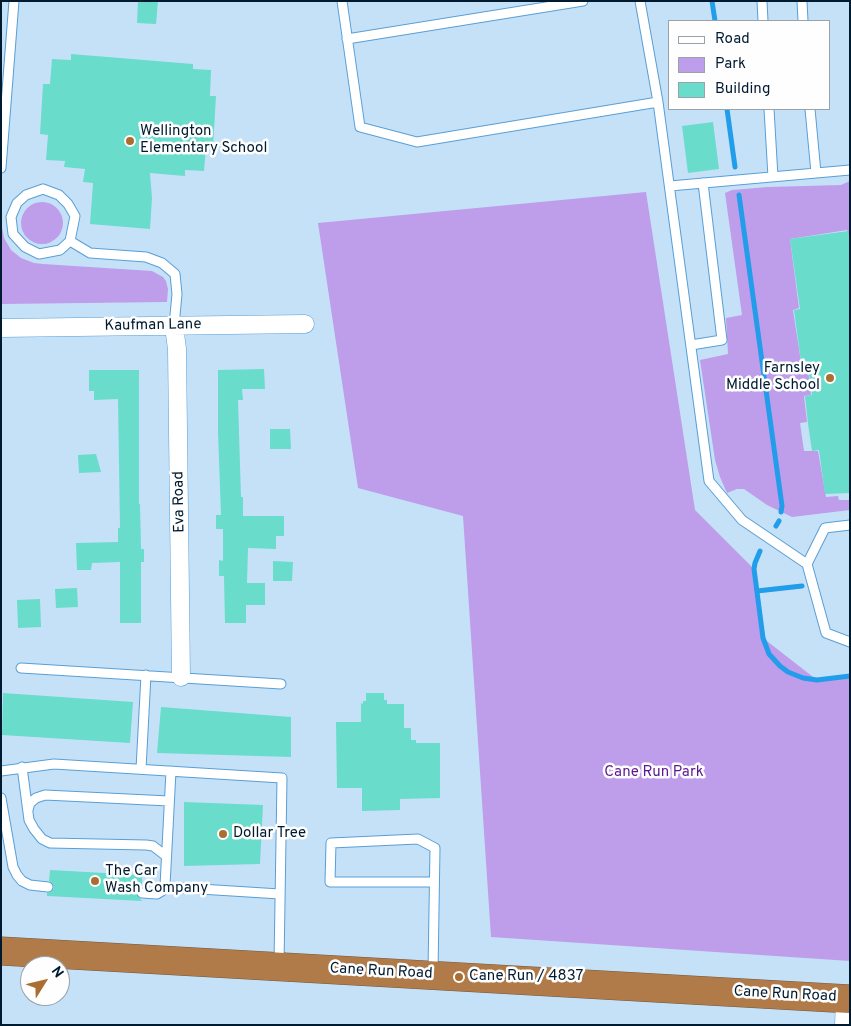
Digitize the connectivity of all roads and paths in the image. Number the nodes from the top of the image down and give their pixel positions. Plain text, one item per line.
1 (14, 1) edge
2 (342, 1) edge
3 (583, 1) edge
4 (640, 1) edge
5 (762, 1) edge
6 (802, 1) edge
7 (763, 20) edge
8 (803, 20) edge
9 (347, 39) junction
10 (658, 102) junction
11 (769, 110) edge
12 (810, 110) edge
13 (1, 168) edge
14 (850, 170) edge
15 (816, 173) junction
16 (773, 177) junction
17 (703, 183) junction
18 (670, 186) junction
19 (70, 242) junction
20 (305, 324) dead end
21 (174, 326) junction
22 (1, 328) edge
23 (691, 345) junction
24 (850, 525) edge
25 (808, 564) junction
26 (850, 642) edge
27 (21, 668) dead end
28 (146, 676) junction
29 (181, 677) junction
30 (281, 684) dead end
31 (22, 768) junction
32 (140, 769) junction
33 (1, 771) edge
34 (171, 771) junction
35 (1, 798) edge
36 (169, 801) junction
37 (28, 810) junction
38 (166, 856) junction
39 (434, 882) junction
40 (48, 887) dead end
41 (184, 888) dead end
42 (142, 893) dead end
43 (280, 894) junction
44 (1, 951) edge
45 (279, 966) junction
46 (433, 975) junction
47 (846, 1008) edge

1 - 13 lane
2 - 9 lane
3 - 9 lane
4 - 10 lane
5 - 7 lane
6 - 8 lane
9 - 10 lane
10 - 18 lane
11 - 16 lane
12 - 15 lane
14 - 15 lane
15 - 16 lane
16 - 17 lane
17 - 18 lane
17 - 23 lane
18 - 23 lane
19 - 19 lane
19 - 21 lane
20 - 21 street, Kaufman Lane
21 - 22 street, Kaufman Lane
21 - 29 street, Eva Road
23 - 25 lane
24 - 25 lane
25 - 26 lane
27 - 28 lane
28 - 29 lane
28 - 32 lane
29 - 30 lane
31 - 32 lane
31 - 33 lane
31 - 37 lane
32 - 34 lane
34 - 36 lane
34 - 43 lane
35 - 40 lane
36 - 37 lane
36 - 38 lane
37 - 38 lane
38 - 42 lane
39 - 39 lane
39 - 46 lane
41 - 43 lane
43 - 45 lane
44 - 45 highway, Cane Run Road
45 - 46 highway, Cane Run Road
46 - 47 highway, Cane Run Road

